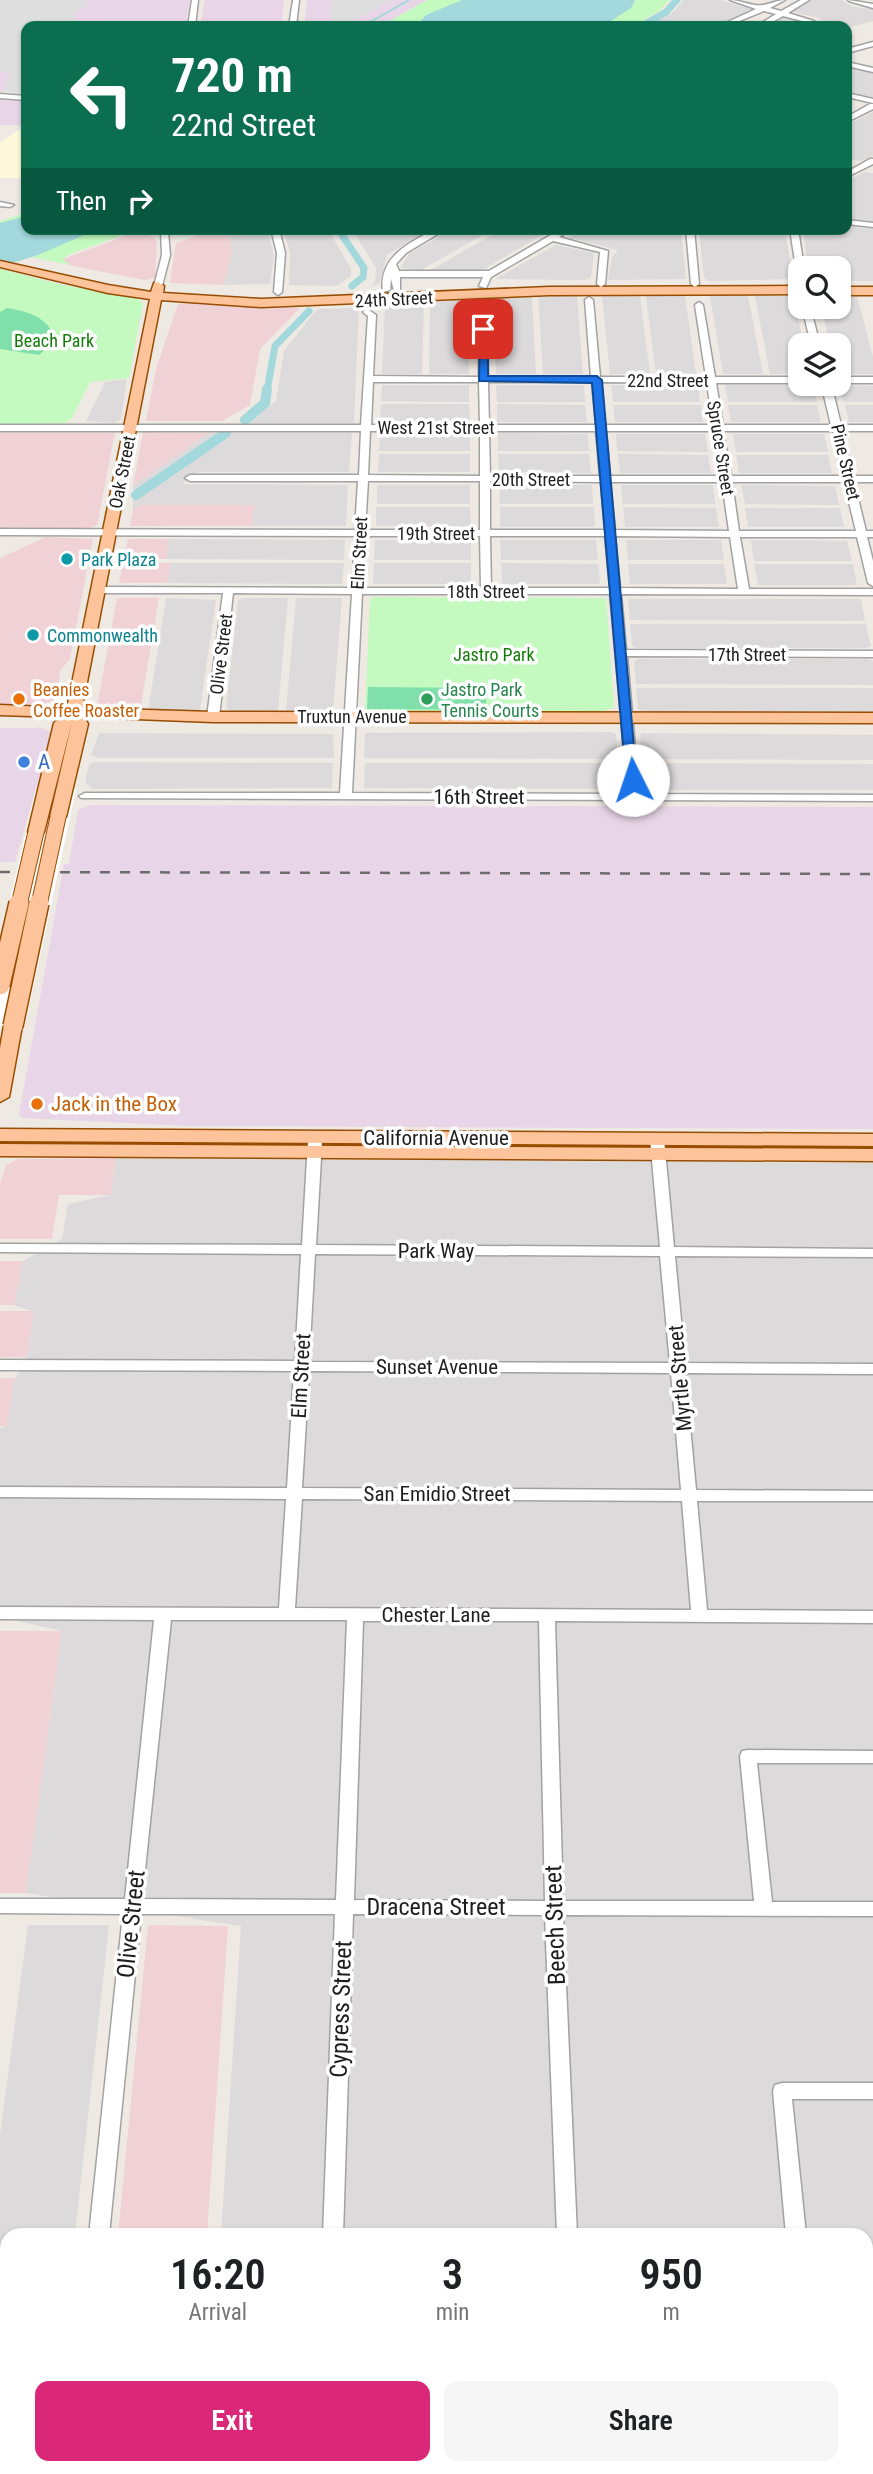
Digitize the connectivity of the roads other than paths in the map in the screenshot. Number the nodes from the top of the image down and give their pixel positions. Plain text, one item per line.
1 (195, 0) edge
2 (296, 0) edge
3 (733, 0) edge
4 (782, 0) edge
5 (806, 0) edge
6 (851, 0) edge
7 (873, 6) edge
8 (764, 9) junction
9 (780, 12) junction
10 (193, 21) edge
11 (293, 21) edge
12 (734, 21) edge
13 (767, 21) edge
14 (810, 21) dead end
15 (873, 44) edge
16 (852, 50) edge
17 (852, 65) edge
18 (873, 70) edge
19 (0, 96) edge
20 (852, 97) edge
21 (21, 98) edge
22 (873, 104) edge
23 (852, 117) edge
24 (873, 162) edge
25 (852, 164) edge
26 (863, 167) junction
27 (873, 169) edge
28 (852, 172) edge
29 (852, 223) edge
30 (873, 225) edge
31 (164, 235) edge
32 (276, 235) edge
33 (432, 235) edge
34 (557, 235) edge
35 (691, 235) edge
36 (795, 235) edge
37 (552, 238) junction
38 (0, 255) edge
39 (798, 256) edge
40 (392, 261) junction
41 (0, 264) edge
42 (26, 266) junction
43 (397, 274) junction
44 (491, 274) junction
45 (601, 284) junction
46 (695, 284) junction
47 (788, 285) edge
48 (851, 285) edge
49 (873, 285) edge
50 (483, 286) junction
51 (391, 289) junction
52 (788, 290) edge
53 (851, 290) edge
54 (157, 291) junction
55 (873, 291) edge
56 (278, 292) junction
57 (432, 297) junction
58 (590, 300) dead end
59 (483, 304) dead end
60 (699, 304) dead end
61 (367, 312) dead end
62 (369, 379) junction
63 (483, 379) junction
64 (597, 380) junction
65 (710, 380) junction
66 (788, 380) edge
67 (851, 380) edge
68 (873, 380) edge
69 (829, 396) edge
70 (131, 427) junction
71 (366, 427) junction
72 (0, 428) edge
73 (484, 428) junction
74 (601, 428) junction
75 (718, 428) junction
76 (838, 428) junction
77 (873, 428) edge
78 (190, 478) dead end
79 (363, 478) junction
80 (485, 479) junction
81 (606, 479) junction
82 (726, 479) junction
83 (849, 479) junction
84 (873, 479) edge
85 (0, 532) edge
86 (110, 533) junction
87 (360, 533) junction
88 (485, 533) junction
89 (611, 533) junction
90 (735, 534) junction
91 (867, 534) edge
92 (873, 583) edge
93 (99, 590) junction
94 (228, 591) junction
95 (357, 591) junction
96 (486, 591) junction
97 (616, 591) junction
98 (744, 592) junction
99 (873, 592) edge
100 (621, 653) junction
101 (873, 654) edge
102 (0, 710) edge
103 (213, 717) junction
104 (873, 718) edge
105 (72, 719) junction
106 (0, 721) edge
107 (351, 722) junction
108 (628, 723) junction
109 (873, 729) edge
110 (85, 796) dead end
111 (346, 797) junction
112 (634, 798) junction
113 (873, 798) edge
114 (0, 985) edge
115 (0, 1097) edge
116 (0, 1136) edge
117 (873, 1140) edge
118 (315, 1145) junction
119 (657, 1146) junction
120 (0, 1150) edge
121 (873, 1154) edge
122 (0, 1248) edge
123 (309, 1250) junction
124 (669, 1252) junction
125 (873, 1253) edge
126 (0, 1365) edge
127 (302, 1366) junction
128 (679, 1368) junction
129 (873, 1369) edge
130 (0, 1492) edge
131 (294, 1493) junction
132 (690, 1495) junction
133 (873, 1496) edge
134 (0, 1613) edge
135 (163, 1614) junction
136 (287, 1614) junction
137 (355, 1615) junction
138 (547, 1616) junction
139 (700, 1616) junction
140 (873, 1618) edge
141 (873, 1757) edge
142 (0, 1906) edge
143 (133, 1906) junction
144 (345, 1907) junction
145 (554, 1908) junction
146 (764, 1908) junction
147 (873, 1909) edge
148 (873, 2091) edge
149 (100, 2228) edge
150 (333, 2228) edge
151 (567, 2228) edge
152 (795, 2228) edge

1 - 10 street
2 - 11 street
3 - 8 street
4 - 8 street
5 - 9 street
6 - 7 street
8 - 9 street
8 - 12 street
9 - 13 street
9 - 14 street
15 - 16 street
17 - 18 street
19 - 21 street
20 - 22 street
22 - 23 street
24 - 26 street
25 - 26 street
26 - 27 street
26 - 28 street
29 - 30 street
31 - 54 street, Oak Street
32 - 56 street
33 - 40 street
34 - 37 street
35 - 46 street
36 - 39 street
37 - 44 street
37 - 45 street
38 - 42 main road
40 - 43 street
40 - 51 street
41 - 42 main road
42 - 54 main road
43 - 44 street
43 - 51 street
44 - 50 street
45 - 46 main road, 24th Street
45 - 50 main road, 24th Street
46 - 47 main road, 24th Street
48 - 49 main road
50 - 51 main road, 24th Street
50 - 57 main road
51 - 56 main road, 24th Street
52 - 57 main road, 24th Street
53 - 55 main road
54 - 56 main road, 24th Street
54 - 57 main road, 24th Street
54 - 70 main road, Oak Street
58 - 64 street
59 - 63 street
60 - 65 street, Spruce Street
61 - 62 street, Elm Street
62 - 63 street, 22nd Street
62 - 71 street, Elm Street
63 - 64 street, 22nd Street
63 - 73 street
64 - 65 street, 22nd Street
64 - 74 street
65 - 66 street, 22nd Street
65 - 75 street, Spruce Street
67 - 68 street
69 - 76 street, Pine Street
70 - 71 street, West 21st Street
70 - 72 street, West 21st Street
70 - 86 main road, Oak Street
71 - 73 street, West 21st Street
71 - 79 street, Elm Street
73 - 74 street, West 21st Street
73 - 80 street
74 - 75 street, West 21st Street
74 - 81 street
75 - 76 street, West 21st Street
75 - 82 street, Spruce Street
76 - 77 street, West 21st Street
76 - 83 street, Pine Street
78 - 79 street, 20th Street
79 - 80 street, 20th Street
79 - 87 street, Elm Street
80 - 81 street, 20th Street
80 - 88 street
81 - 82 street, 20th Street
81 - 89 street
82 - 83 street, 20th Street
82 - 90 street, Spruce Street
83 - 84 street, 20th Street
83 - 91 street, Pine Street
85 - 86 street, 19th Street
86 - 87 street, 19th Street
86 - 93 main road, Oak Street
87 - 88 street, 19th Street
87 - 95 street, Elm Street
88 - 89 street, 19th Street
88 - 96 street
89 - 90 street, 19th Street
89 - 97 street
90 - 91 street, 19th Street
90 - 98 street, Spruce Street
91 - 92 street, Pine Street
93 - 94 street, 18th Street
93 - 105 main road, Oak Street
94 - 95 street, 18th Street
94 - 103 street, Olive Street
95 - 96 street, 18th Street
95 - 107 street, Elm Street
96 - 97 street, 18th Street
97 - 98 street, 18th Street
97 - 100 street
98 - 99 street, 18th Street
100 - 101 street, 17th Street
100 - 108 street
102 - 105 main road, Truxtun Avenue
103 - 105 main road, Truxtun Avenue
103 - 107 main road, Truxtun Avenue
104 - 108 main road, Truxtun Avenue
105 - 106 main road, Truxtun Avenue
105 - 107 main road, Truxtun Avenue
105 - 114 main road, Oak Street, bridge
105 - 115 main road, Oak Street, bridge
107 - 108 main road, Truxtun Avenue
107 - 111 street, Elm Street
108 - 109 main road, Truxtun Avenue
108 - 112 street
110 - 111 street, 16th Street
111 - 112 street, 16th Street
112 - 113 street, 16th Street
116 - 118 main road, California Avenue
117 - 119 main road, California Avenue
118 - 119 main road, California Avenue
118 - 120 main road, California Avenue
118 - 123 street, Elm Street
119 - 121 main road, California Avenue
119 - 124 street, Myrtle Street
122 - 123 street, Park Way
123 - 124 street, Park Way
123 - 127 street, Elm Street
124 - 125 street, Park Way
124 - 128 street, Myrtle Street
126 - 127 street, Sunset Avenue
127 - 128 street, Sunset Avenue
127 - 131 street, Elm Street
128 - 129 street, Sunset Avenue
128 - 132 street, Myrtle Street
130 - 131 street, San Emidio Street
131 - 132 street, San Emidio Street
131 - 136 street, Elm Street
132 - 133 street, San Emidio Street
132 - 139 street, Myrtle Street
134 - 135 street, Chester Lane
135 - 136 street, Chester Lane
135 - 143 street, Olive Street
136 - 137 street, Chester Lane
137 - 138 street, Chester Lane
137 - 144 street, Cypress Street
138 - 139 street, Chester Lane
138 - 145 street, Beech Street
139 - 140 street, Chester Lane
141 - 146 street
142 - 143 street, Dracena Street
143 - 144 street, Dracena Street
143 - 149 street, Olive Street
144 - 145 street, Dracena Street
144 - 150 street, Cypress Street
145 - 146 street, Dracena Street
145 - 151 street, Beech Street
146 - 147 street, Dracena Street
148 - 152 street

